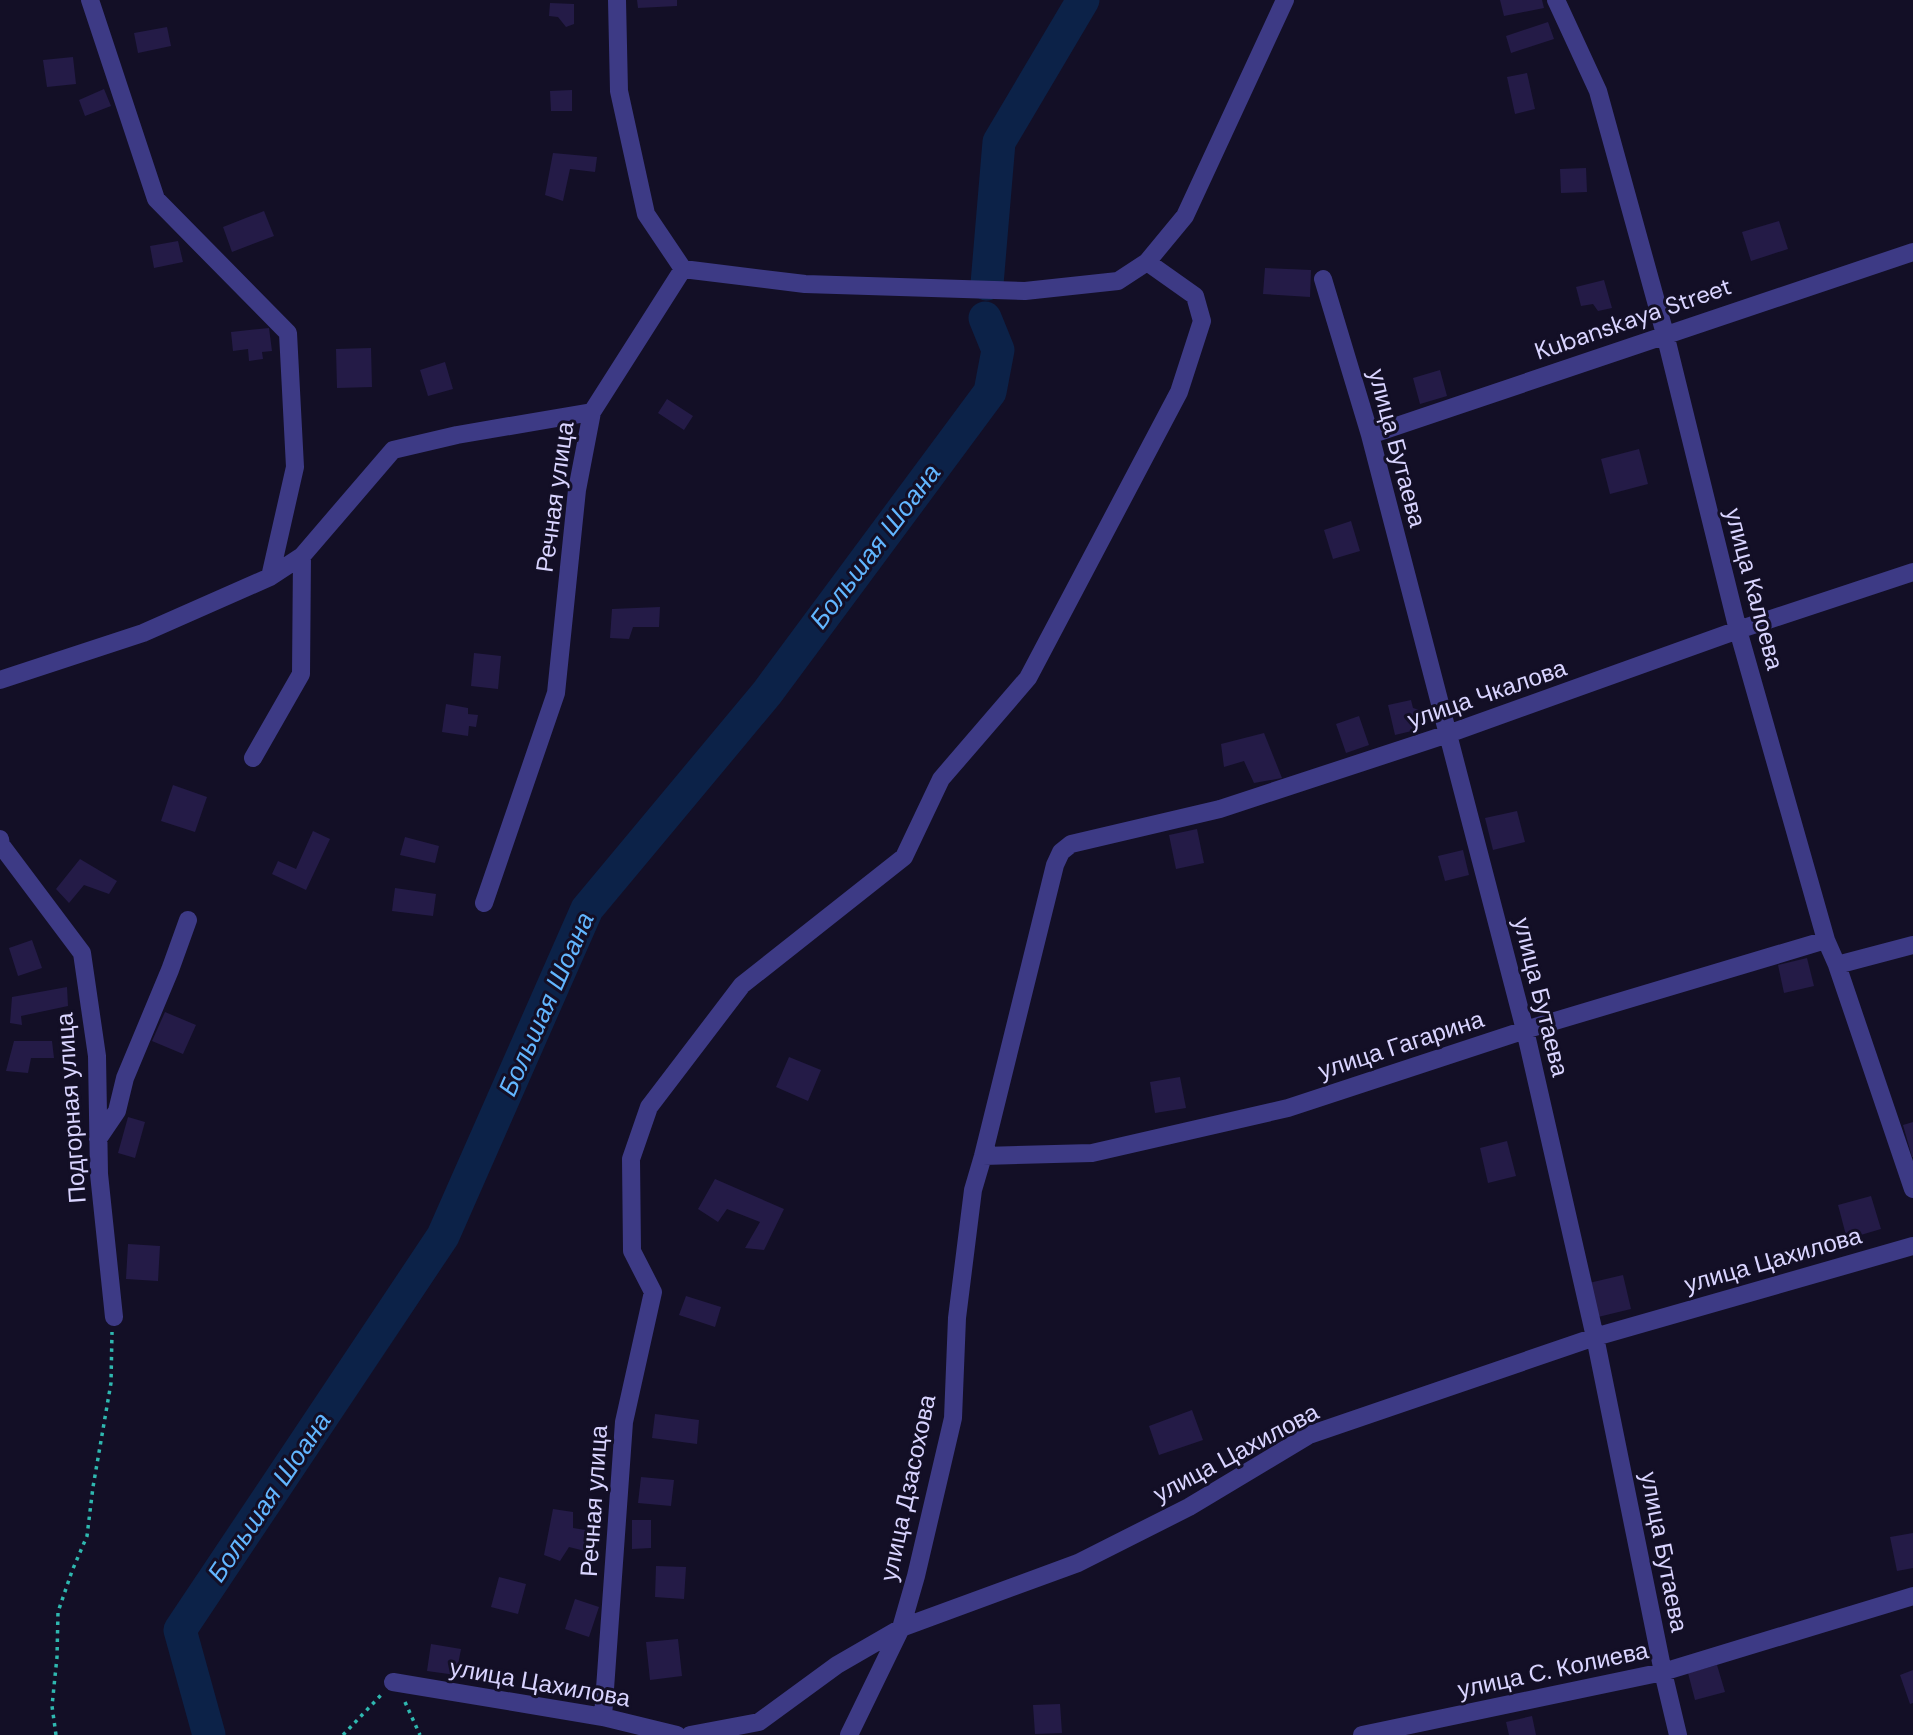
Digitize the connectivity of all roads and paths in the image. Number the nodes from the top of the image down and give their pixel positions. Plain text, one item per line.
1 (90, 0) edge
2 (617, 0) edge
3 (1285, 0) edge
4 (1556, 0) edge
5 (1913, 252) edge
6 (1147, 262) junction
7 (684, 269) junction
8 (1323, 279) dead end
9 (1665, 334) junction
10 (592, 412) junction
11 (1370, 435) junction
12 (302, 556) junction
13 (1913, 572) edge
14 (270, 577) junction
15 (1738, 630) junction
16 (0, 680) edge
17 (1448, 734) junction
18 (253, 758) dead end
19 (0, 839) edge
20 (1071, 844) joint
21 (484, 903) dead end
22 (188, 920) dead end
23 (1826, 940) junction
24 (1913, 945) edge
25 (1838, 965) junction
26 (1525, 1030) junction
27 (98, 1139) junction
28 (983, 1156) junction
29 (1913, 1189) edge
30 (1913, 1246) edge
31 (114, 1317) joint
32 (1595, 1337) junction
33 (1913, 1596) edge
34 (901, 1628) junction
35 (1663, 1672) junction
36 (393, 1682) junction
37 (603, 1717) junction
38 (56, 1735) edge
39 (343, 1735) edge
40 (419, 1735) edge
41 (677, 1735) edge
42 (690, 1735) edge
43 (849, 1735) edge
44 (1362, 1735) edge
45 (1678, 1735) edge

1 - 14 street
2 - 7 street
3 - 6 street
4 - 9 street, улица Калоева
5 - 9 street, Kubanskaya Street
6 - 7 street
6 - 37 street, Речная улица
7 - 10 street, Речная улица
8 - 11 street, улица Бутаева
9 - 11 street, Kubanskaya Street
9 - 15 street, улица Калоева
10 - 12 street
10 - 21 street, Речная улица
11 - 17 street, улица Бутаева
12 - 14 street
12 - 18 street
13 - 15 street, улица Чкалова
14 - 16 street
15 - 17 street, улица Чкалова
15 - 23 street, улица Калоева
17 - 20 street, улица Чкалова
17 - 26 street, улица Бутаева
19 - 27 street, Подгорная улица
20 - 28 street, улица Дзасохова
22 - 27 street
23 - 25 street, улица Калоева
23 - 26 street, улица Гагарина
24 - 25 street
25 - 29 street, улица Калоева
26 - 28 street, улица Гагарина
26 - 32 street, улица Бутаева
27 - 31 street, Подгорная улица
28 - 34 street, улица Дзасохова
30 - 32 street, улица Цахилова
31 - 38 path
32 - 34 street, улица Цахилова
32 - 35 street, улица Бутаева
33 - 35 street, улица С. Колиева
34 - 42 street, улица Цахилова
34 - 43 street, улица Дзасохова
35 - 44 street, улица С. Колиева
35 - 45 street, улица Бутаева
36 - 37 street, улица Цахилова
36 - 39 path
36 - 40 path
37 - 41 street, улица Цахилова

